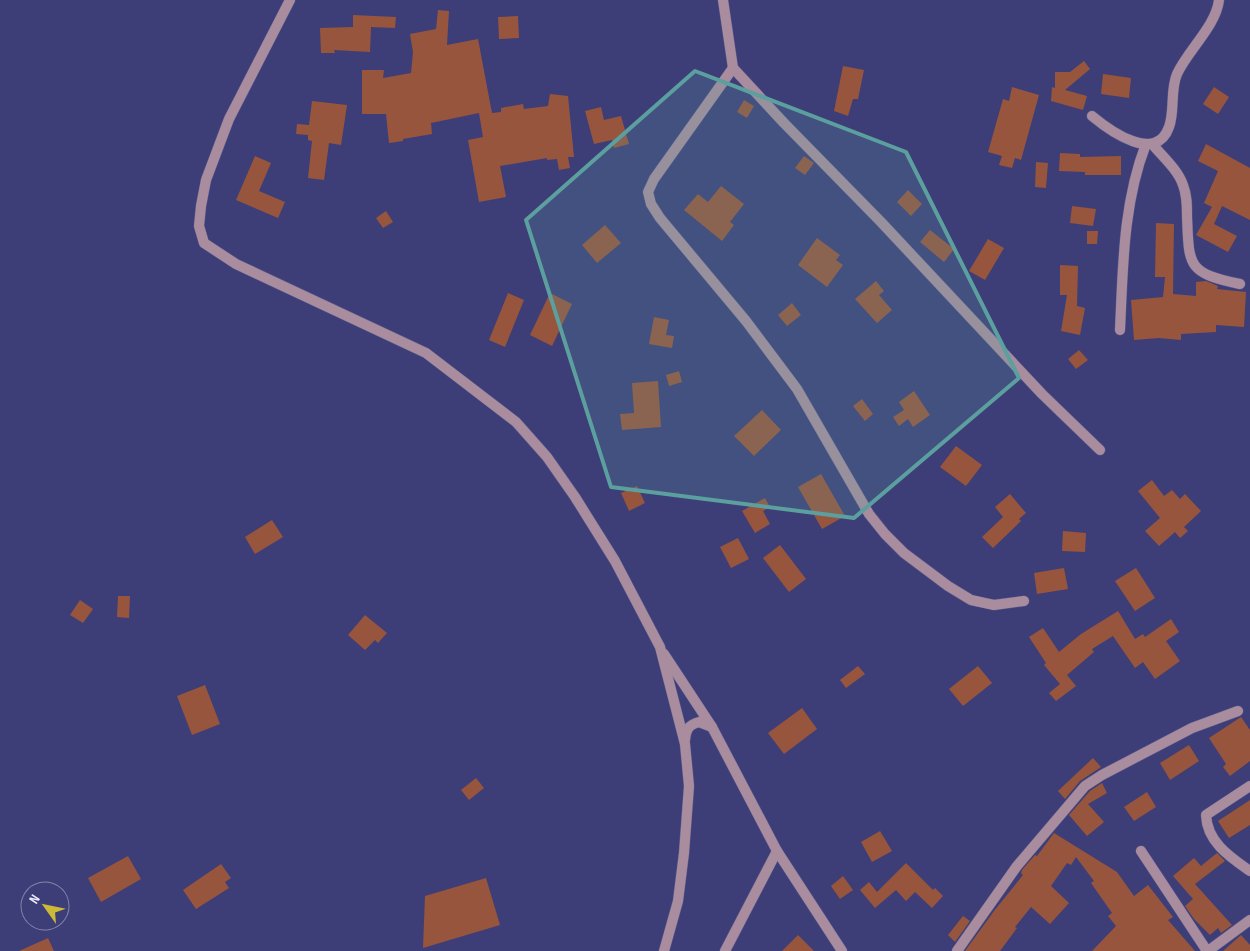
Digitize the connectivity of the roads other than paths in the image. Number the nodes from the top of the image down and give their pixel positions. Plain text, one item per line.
1 (290, 0) edge
2 (723, 0) edge
3 (1218, 0) edge
4 (733, 68) junction
5 (1092, 116) dead end
6 (1149, 144) junction
7 (1240, 284) dead end
8 (1120, 330) dead end
9 (1100, 450) dead end
10 (1024, 601) dead end
11 (660, 647) junction
12 (1238, 710) dead end
13 (712, 727) junction
14 (685, 744) junction
15 (1250, 786) edge
16 (1141, 851) dead end
17 (777, 852) junction
18 (1250, 872) edge
19 (1250, 920) edge
20 (664, 951) edge
21 (725, 951) edge
22 (842, 951) edge
23 (957, 951) edge
24 (1208, 951) edge

1 - 11 street
2 - 4 street
3 - 6 street
4 - 9 street
4 - 10 street
5 - 6 street
6 - 7 street
6 - 8 street
11 - 13 street
11 - 14 street
12 - 23 street
13 - 14 street
13 - 17 street
14 - 20 street
15 - 18 street
16 - 24 street
17 - 21 street
17 - 22 street
19 - 24 street

